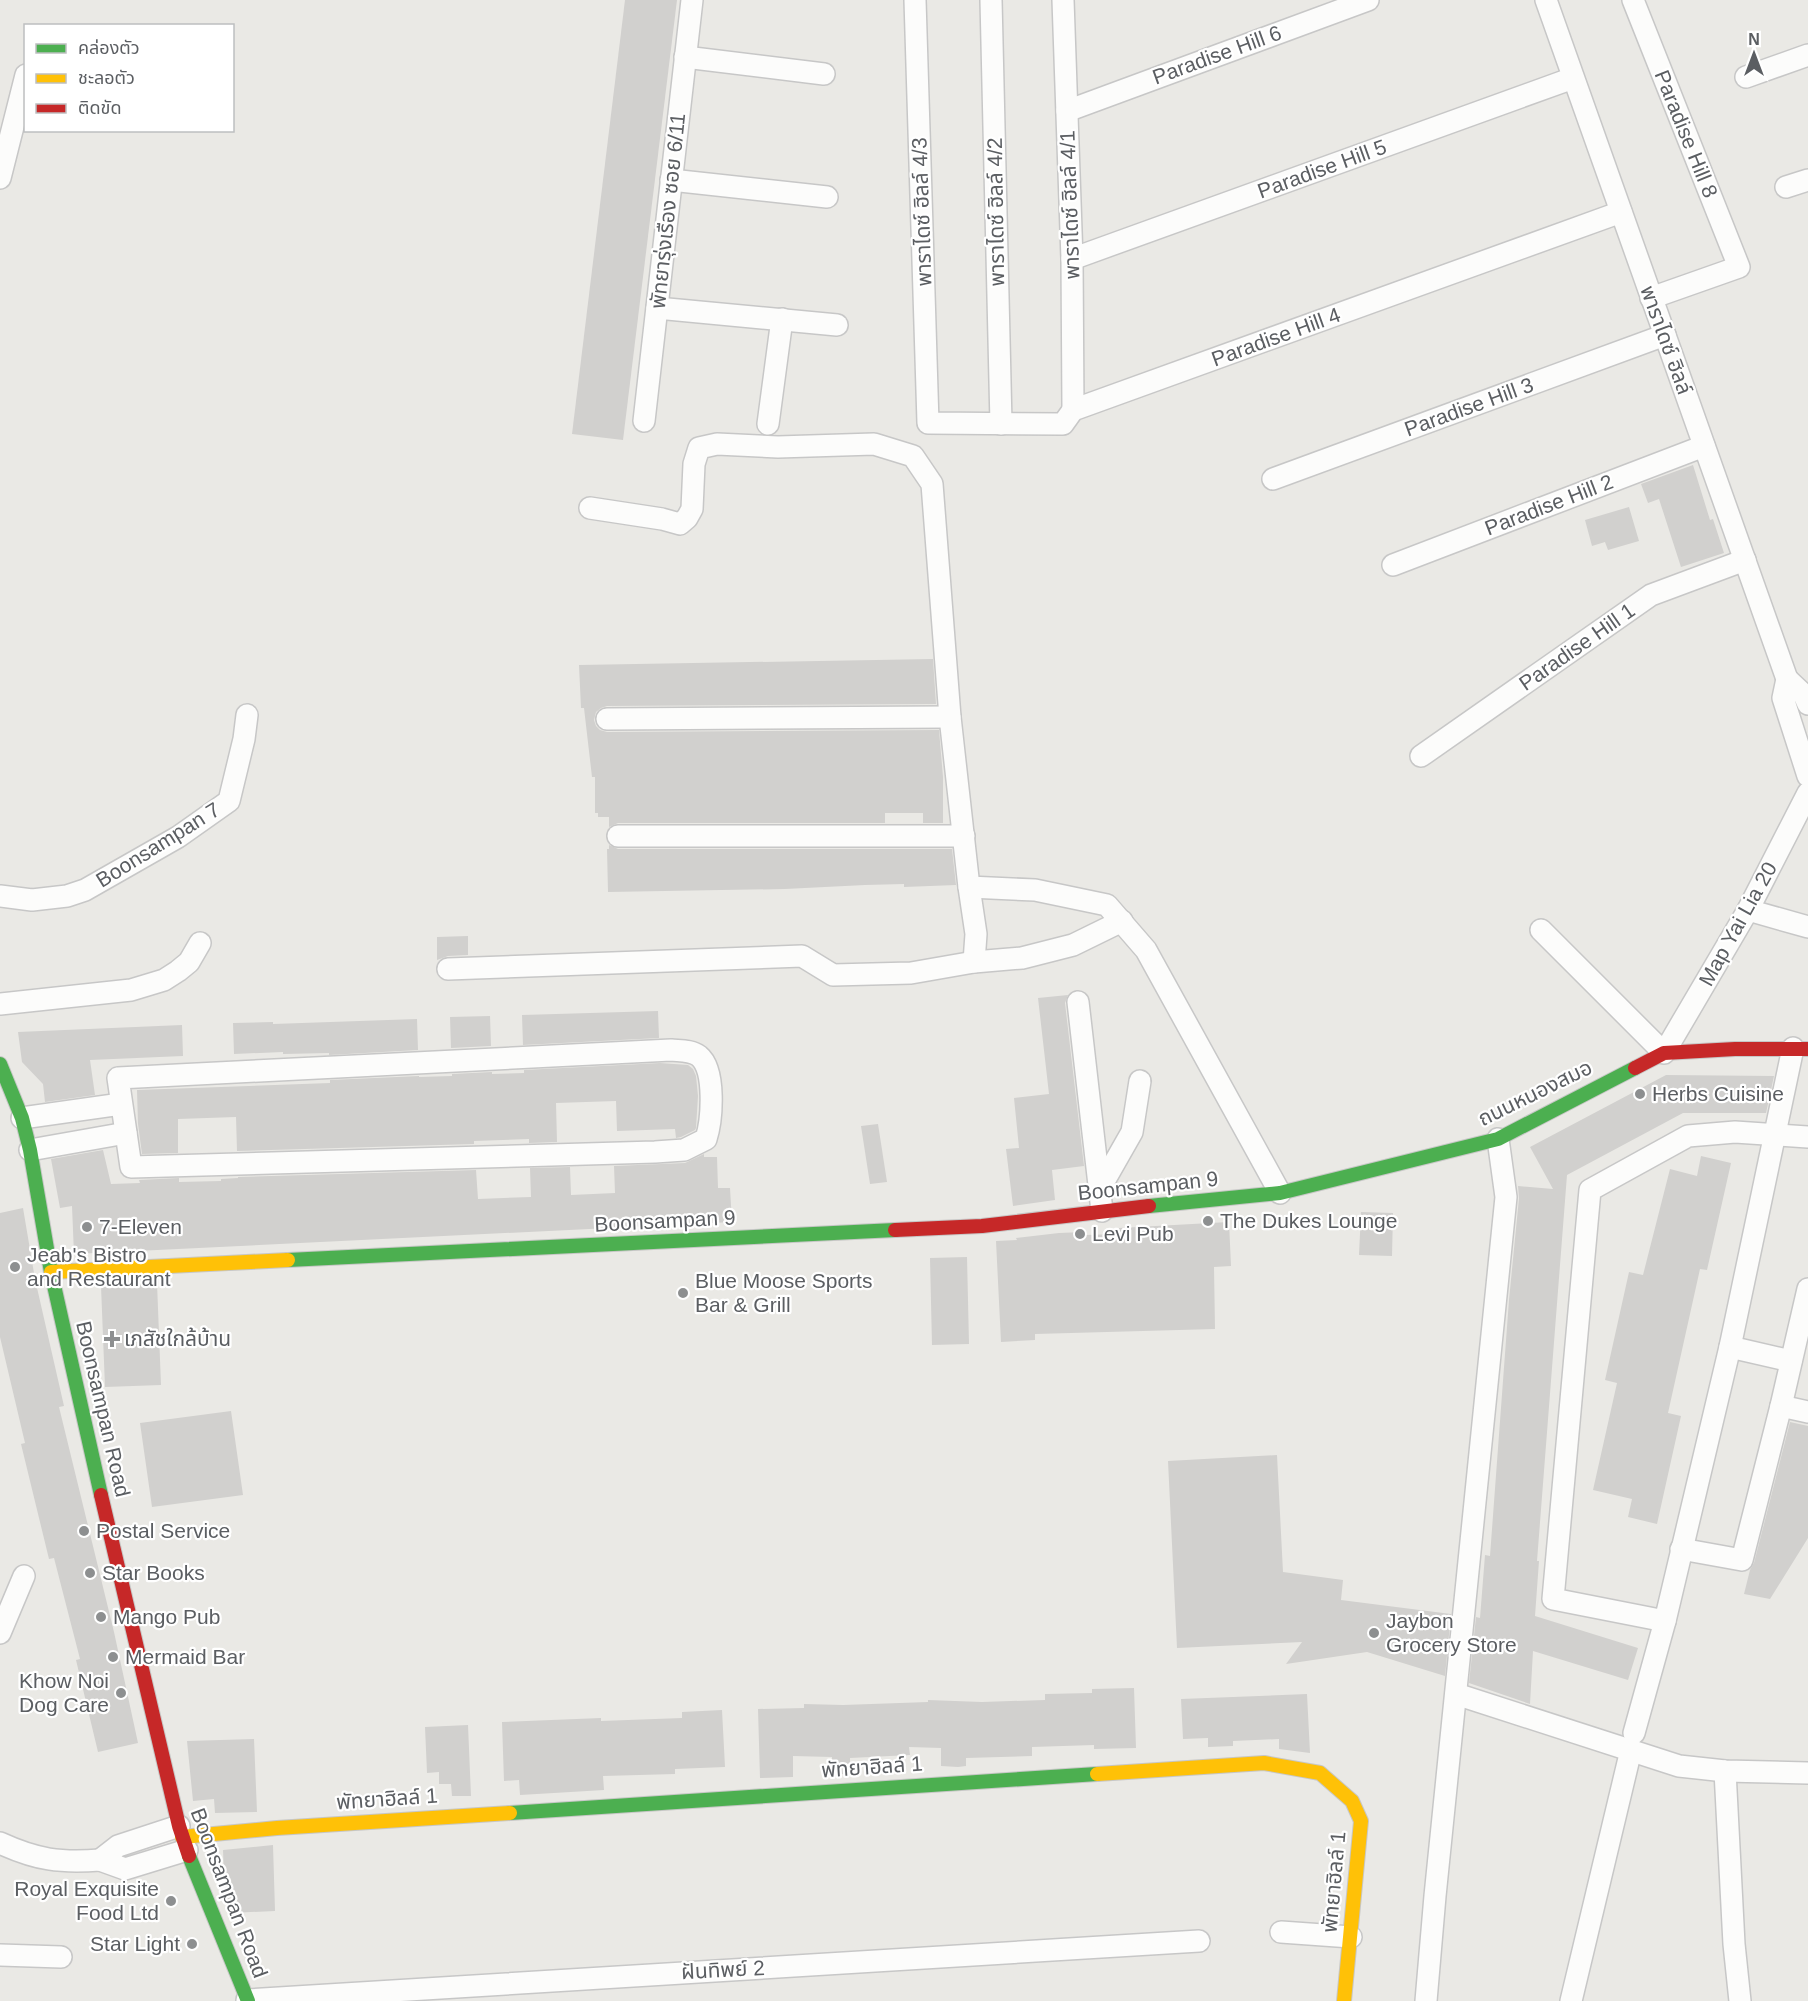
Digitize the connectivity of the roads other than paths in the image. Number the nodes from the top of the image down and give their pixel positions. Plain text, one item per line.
1 (692, 0) edge
2 (915, 0) edge
3 (991, 0) edge
4 (1063, 0) edge
5 (1368, 0) edge
6 (1546, 0) edge
7 (1633, 0) edge
8 (1808, 55) edge
9 (685, 57) junction
10 (824, 74) dead end
11 (1746, 77) dead end
12 (1573, 78) junction
13 (24, 83) edge
14 (1067, 111) junction
15 (0, 178) edge
16 (671, 180) junction
17 (1808, 180) edge
18 (1786, 187) dead end
19 (827, 197) dead end
20 (1621, 212) junction
21 (1072, 259) junction
22 (1651, 298) junction
23 (657, 308) junction
24 (782, 319) junction
25 (837, 325) dead end
26 (1665, 335) junction
27 (1073, 410) junction
28 (644, 421) dead end
29 (928, 423) joint
30 (768, 424) dead end
31 (1001, 424) junction
32 (1704, 446) junction
33 (1273, 479) dead end
34 (590, 508) dead end
35 (1745, 560) junction
36 (1394, 565) dead end
37 (1787, 679) junction
38 (1808, 704) edge
39 (247, 715) dead end
40 (950, 717) junction
41 (607, 718) dead end
42 (1422, 756) dead end
43 (1808, 776) edge
44 (1808, 793) edge
45 (618, 836) dead end
46 (964, 836) junction
47 (969, 887) junction
48 (0, 896) edge
49 (1748, 910) junction
50 (1122, 921) junction
51 (1808, 927) edge
52 (1541, 930) dead end
53 (200, 943) dead end
54 (974, 962) junction
55 (448, 969) dead end
56 (1078, 1002) dead end
57 (0, 1004) edge
58 (1800, 1049) edge
59 (1664, 1053) junction
60 (0, 1064) edge
61 (1140, 1082) dead end
62 (121, 1104) junction
63 (22, 1118) junction
64 (126, 1133) junction
65 (1775, 1134) junction
66 (1808, 1137) edge
67 (1498, 1139) junction
68 (30, 1150) junction
69 (1099, 1190) junction
70 (1280, 1193) junction
71 (1102, 1211) junction
72 (51, 1272) junction
73 (1808, 1289) edge
74 (1730, 1347) junction
75 (1791, 1361) junction
76 (1781, 1406) junction
77 (1808, 1412) edge
78 (1681, 1549) junction
79 (24, 1576) dead end
80 (1665, 1621) junction
81 (0, 1633) edge
82 (1456, 1694) junction
83 (1633, 1742) junction
84 (1725, 1771) junction
85 (1808, 1773) edge
86 (183, 1838) junction
87 (0, 1843) edge
88 (1281, 1932) dead end
89 (1351, 1936) junction
90 (1199, 1941) dead end
91 (0, 1955) edge
92 (61, 1957) dead end
93 (248, 2000) edge
94 (1344, 2001) edge
95 (1426, 2001) edge
96 (1571, 2001) edge
97 (1740, 2001) edge

1 - 9 street, พัทยารุ่งเรือง ซอย 6/11
2 - 29 street, พาราไดซ์ ฮิลล์ 4/3
3 - 31 street, พาราไดซ์ ฮิลล์ 4/2
4 - 14 street, พาราไดซ์ ฮิลล์ 4/1
5 - 14 street, Paradise Hill 6
6 - 12 street, พาราไดซ์ ฮิลล์
7 - 22 street
8 - 11 street
9 - 10 street
9 - 16 street, พัทยารุ่งเรือง ซอย 6/11
12 - 20 street, พาราไดซ์ ฮิลล์
12 - 21 street, Paradise Hill 5
13 - 15 street
14 - 21 street, พาราไดซ์ ฮิลล์ 4/1
16 - 19 street
16 - 23 street, พัทยารุ่งเรือง ซอย 6/11
17 - 18 street
20 - 22 street, พาราไดซ์ ฮิลล์
20 - 27 street, Paradise Hill 4
21 - 27 street, พาราไดซ์ ฮิลล์ 4/1
22 - 26 street, พาราไดซ์ ฮิลล์
23 - 24 street
23 - 28 street, พัทยารุ่งเรือง ซอย 6/11
24 - 25 street
24 - 30 street
26 - 32 street, พาราไดซ์ ฮิลล์
26 - 33 street, Paradise Hill 3
27 - 31 street, Paradise Hill 4
29 - 31 street, Paradise Hill 4
32 - 35 street, พาราไดซ์ ฮิลล์
32 - 36 street, Paradise Hill 2
34 - 40 street
35 - 37 street, พาราไดซ์ ฮิลล์
35 - 42 street, Paradise Hill 1
37 - 38 street, พาราไดซ์ ฮิลล์
37 - 43 street, พาราไดซ์ ฮิลล์
39 - 48 street, Boonsampan 7
40 - 41 street
40 - 46 street
44 - 49 street, Map Yai Lia 20
45 - 46 street
46 - 47 street
47 - 50 street
47 - 54 street
49 - 51 street
49 - 59 street, Map Yai Lia 20
50 - 54 street
50 - 70 street
52 - 59 street
53 - 57 street
54 - 55 street
56 - 69 street
58 - 59 street, ถนนหนองสมอ
58 - 65 street
59 - 67 street, ถนนหนองสมอ
60 - 63 street, Boonsampan Road
61 - 69 street
62 - 63 street
62 - 64 street
62 - 64 street
63 - 68 street, Boonsampan Road
64 - 68 street
65 - 66 street
65 - 74 street
65 - 80 street
67 - 70 street, ถนนหนองสมอ
67 - 82 street
68 - 72 street, Boonsampan Road
69 - 71 street
70 - 71 street, Boonsampan 9
71 - 72 street, Boonsampan 9
72 - 86 street, Boonsampan Road
73 - 75 street
74 - 75 street
74 - 78 street
75 - 76 street
76 - 77 street
76 - 78 street
78 - 80 street
79 - 81 street
80 - 83 street
82 - 83 street
82 - 95 street
83 - 84 street
83 - 96 street
84 - 85 street
84 - 97 street
86 - 87 street
86 - 89 street, พัทยาฮิลล์ 1
86 - 93 street, Boonsampan Road
88 - 89 street
89 - 94 street, พัทยาฮิลล์ 1
90 - 93 street, ฝันทิพย์ 2
91 - 92 street

